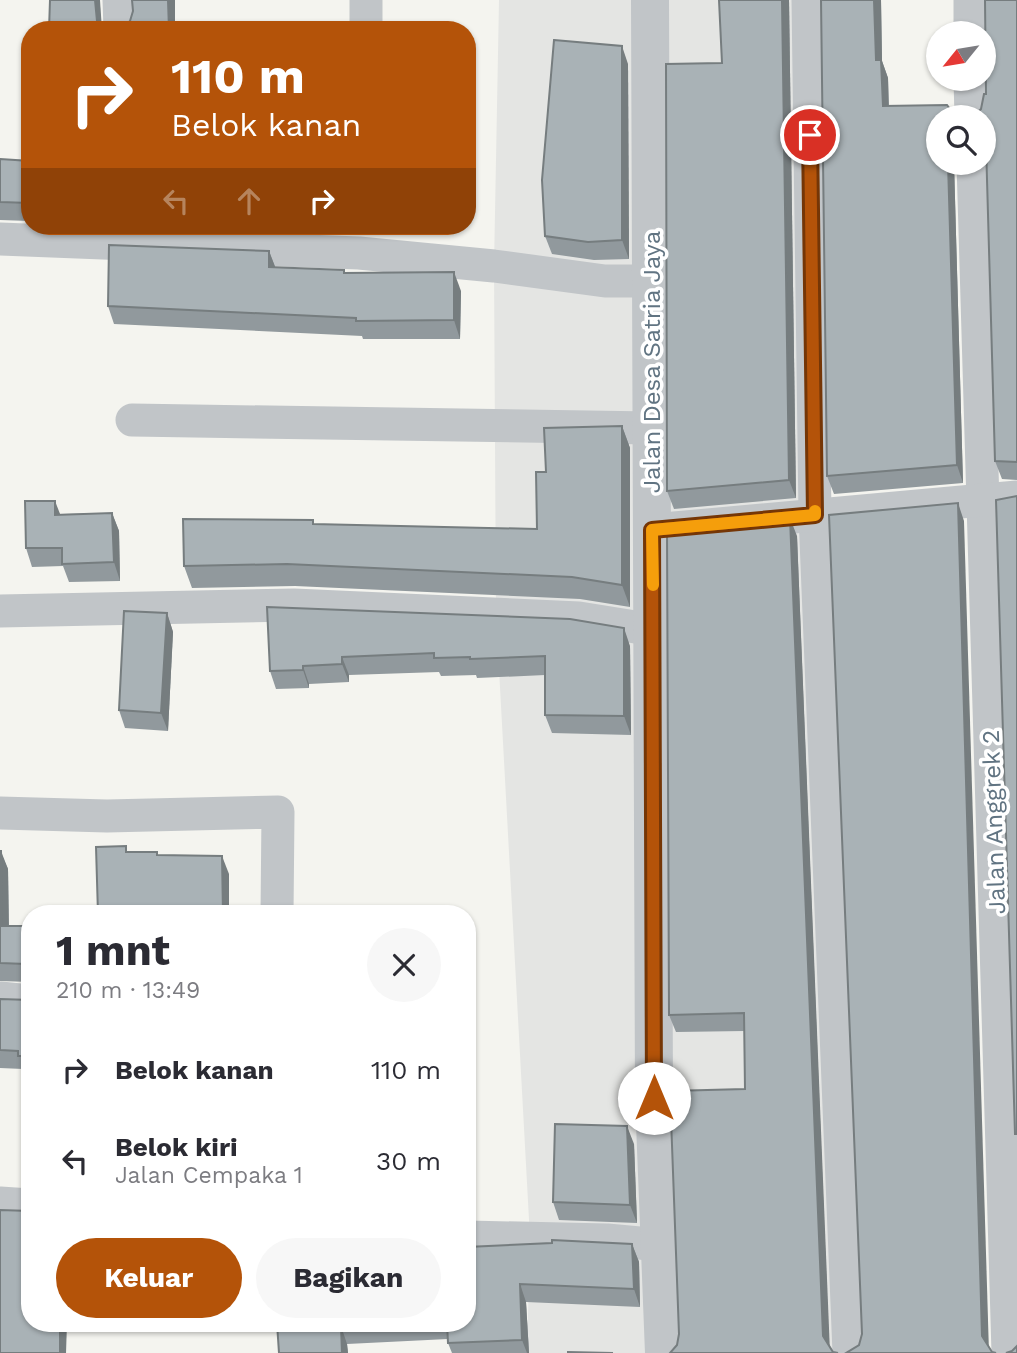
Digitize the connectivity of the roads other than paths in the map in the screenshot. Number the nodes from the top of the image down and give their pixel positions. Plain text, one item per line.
1 (119, 0) edge
2 (366, 0) edge
3 (650, 0) edge
4 (808, 0) edge
5 (970, 0) edge
6 (120, 21) edge
7 (366, 21) edge
8 (970, 21) edge
9 (974, 175) edge
10 (135, 236) edge
11 (0, 239) edge
12 (359, 239) edge
13 (652, 281) junction
14 (132, 420) dead end
15 (652, 428) junction
16 (1001, 499) edge
17 (815, 515) junction
18 (652, 530) junction
19 (0, 611) edge
20 (654, 631) junction
21 (0, 813) edge
22 (277, 905) edge
23 (0, 998) edge
24 (21, 1000) edge
25 (0, 1203) edge
26 (21, 1204) edge
27 (476, 1237) edge
28 (661, 1245) junction
29 (664, 1353) edge
30 (849, 1353) edge
31 (1008, 1353) edge

1 - 6 street
2 - 7 street
3 - 13 street, Jalan Desa Satria Jaya
4 - 17 street
5 - 8 street
9 - 16 street, Jalan Anggrek 2
10 - 11 street
10 - 12 street
12 - 13 street
13 - 15 street, Jalan Desa Satria Jaya
14 - 15 street
15 - 18 street, Jalan Desa Satria Jaya
16 - 17 street
16 - 31 street, Jalan Anggrek 2
17 - 18 street
17 - 30 street
18 - 20 street, Jalan Desa Satria Jaya
19 - 20 street
20 - 28 street, Jalan Desa Satria Jaya
21 - 22 street
23 - 24 street
25 - 26 street
27 - 28 street
28 - 29 street, Jalan Desa Satria Jaya

